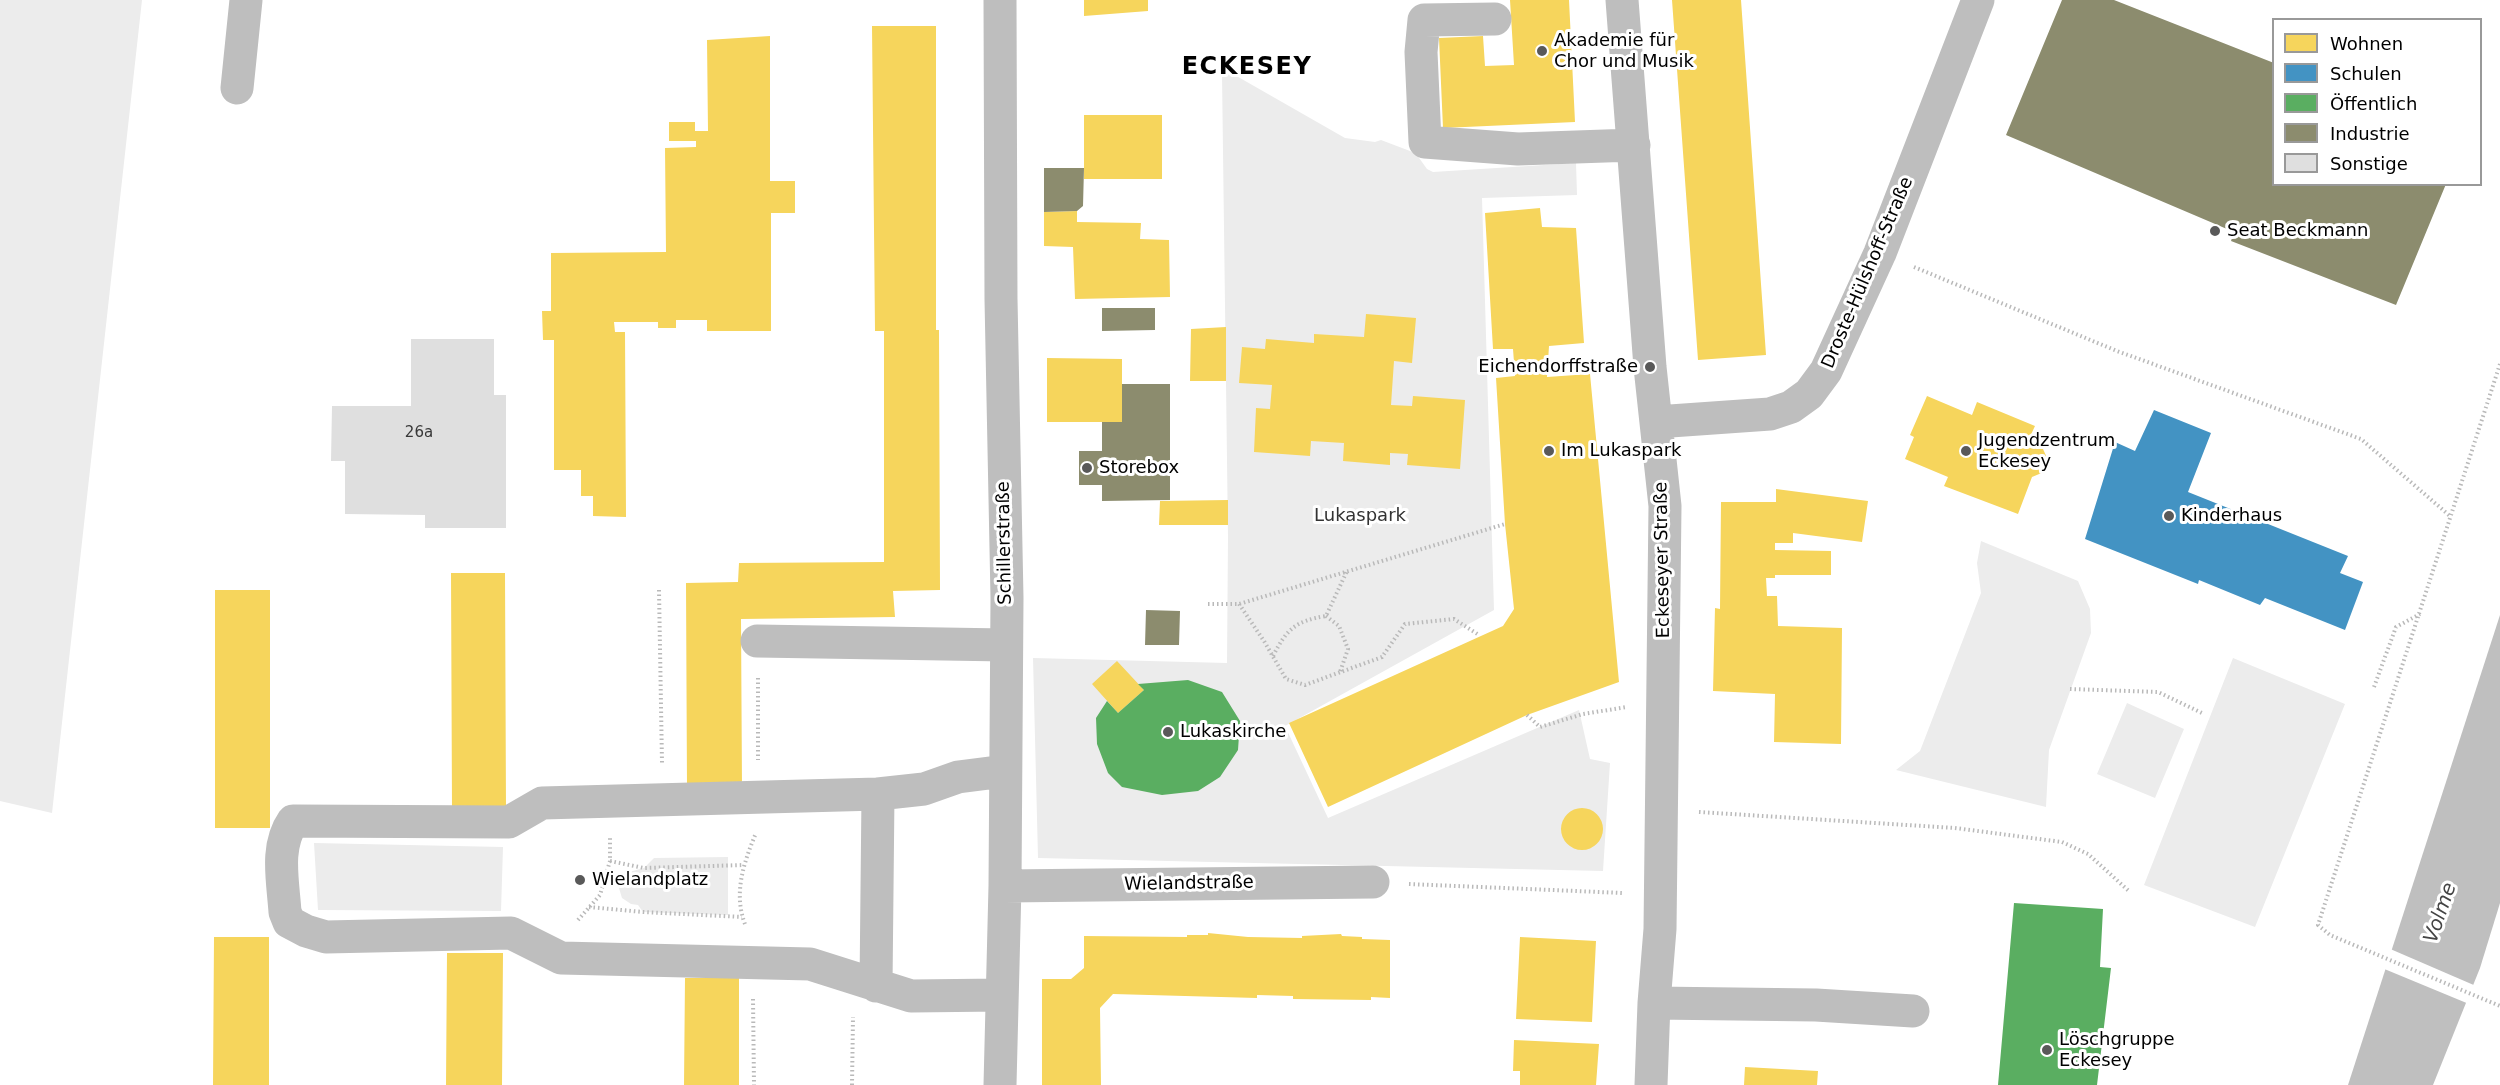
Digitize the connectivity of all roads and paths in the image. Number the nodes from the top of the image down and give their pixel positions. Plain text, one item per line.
1 (246, 0) edge
2 (1000, 0) edge
3 (1622, 0) edge
4 (1978, 0) edge
5 (1495, 19) dead end
6 (237, 88) dead end
7 (1634, 145) junction
8 (1880, 253) junction
9 (2500, 364) edge
10 (1656, 422) junction
11 (2450, 516) junction
12 (1505, 524) dead end
13 (1347, 570) junction
14 (659, 590) dead end
15 (1208, 604) dead end
16 (1239, 604) junction
17 (2421, 614) junction
18 (1326, 616) junction
19 (1479, 635) dead end
20 (757, 641) dead end
21 (1006, 645) junction
22 (1273, 656) junction
23 (1340, 672) junction
24 (2374, 687) dead end
25 (2070, 689) dead end
26 (1663, 700) junction
27 (2202, 713) dead end
28 (1527, 715) dead end
29 (1005, 771) junction
30 (879, 794) junction
31 (663, 800) junction
32 (611, 801) junction
33 (1662, 810) junction
34 (610, 861) junction
35 (744, 865) dead end
36 (1373, 882) joint
37 (1005, 886) junction
38 (2130, 892) dead end
39 (1660, 894) junction
40 (589, 907) junction
41 (742, 916) dead end
42 (561, 958) junction
43 (752, 963) junction
44 (865, 982) junction
45 (1001, 995) junction
46 (1654, 1003) junction
47 (2500, 1006) edge
48 (1913, 1011) dead end
49 (754, 1085) edge
50 (852, 1085) edge
51 (1000, 1085) edge
52 (1651, 1085) edge

1 - 6 street
2 - 21 street, Schillerstraße
3 - 7 street, Eckeseyer Straße
4 - 8 street, Droste-Hülshoff-Straße
5 - 7 street
7 - 10 street, Eckeseyer Straße
8 - 10 street, Droste-Hülshoff-Straße
8 - 11 path
9 - 11 path
10 - 26 street, Eckeseyer Straße
11 - 17 path
12 - 13 path
13 - 16 path
13 - 18 path
14 - 31 path
15 - 16 path
16 - 22 path
17 - 24 path
17 - 47 path
18 - 22 path
18 - 23 path
19 - 23 path
20 - 21 street
21 - 29 street, Schillerstraße
22 - 23 path
25 - 27 path
26 - 28 path
26 - 33 street, Eckeseyer Straße
29 - 30 street
29 - 37 street, Schillerstraße
30 - 31 street
30 - 44 street
31 - 32 street
32 - 34 path
32 - 42 street
33 - 38 path
33 - 39 street, Eckeseyer Straße
34 - 35 path
34 - 40 path
36 - 37 street, Wielandstraße
36 - 39 path
37 - 45 street, Schillerstraße
39 - 46 street, Eckeseyer Straße
40 - 41 path
40 - 42 path
42 - 43 street
43 - 44 street
43 - 49 path
44 - 45 street
44 - 50 path
45 - 51 street, Schillerstraße
46 - 48 street
46 - 52 street, Eckeseyer Straße

